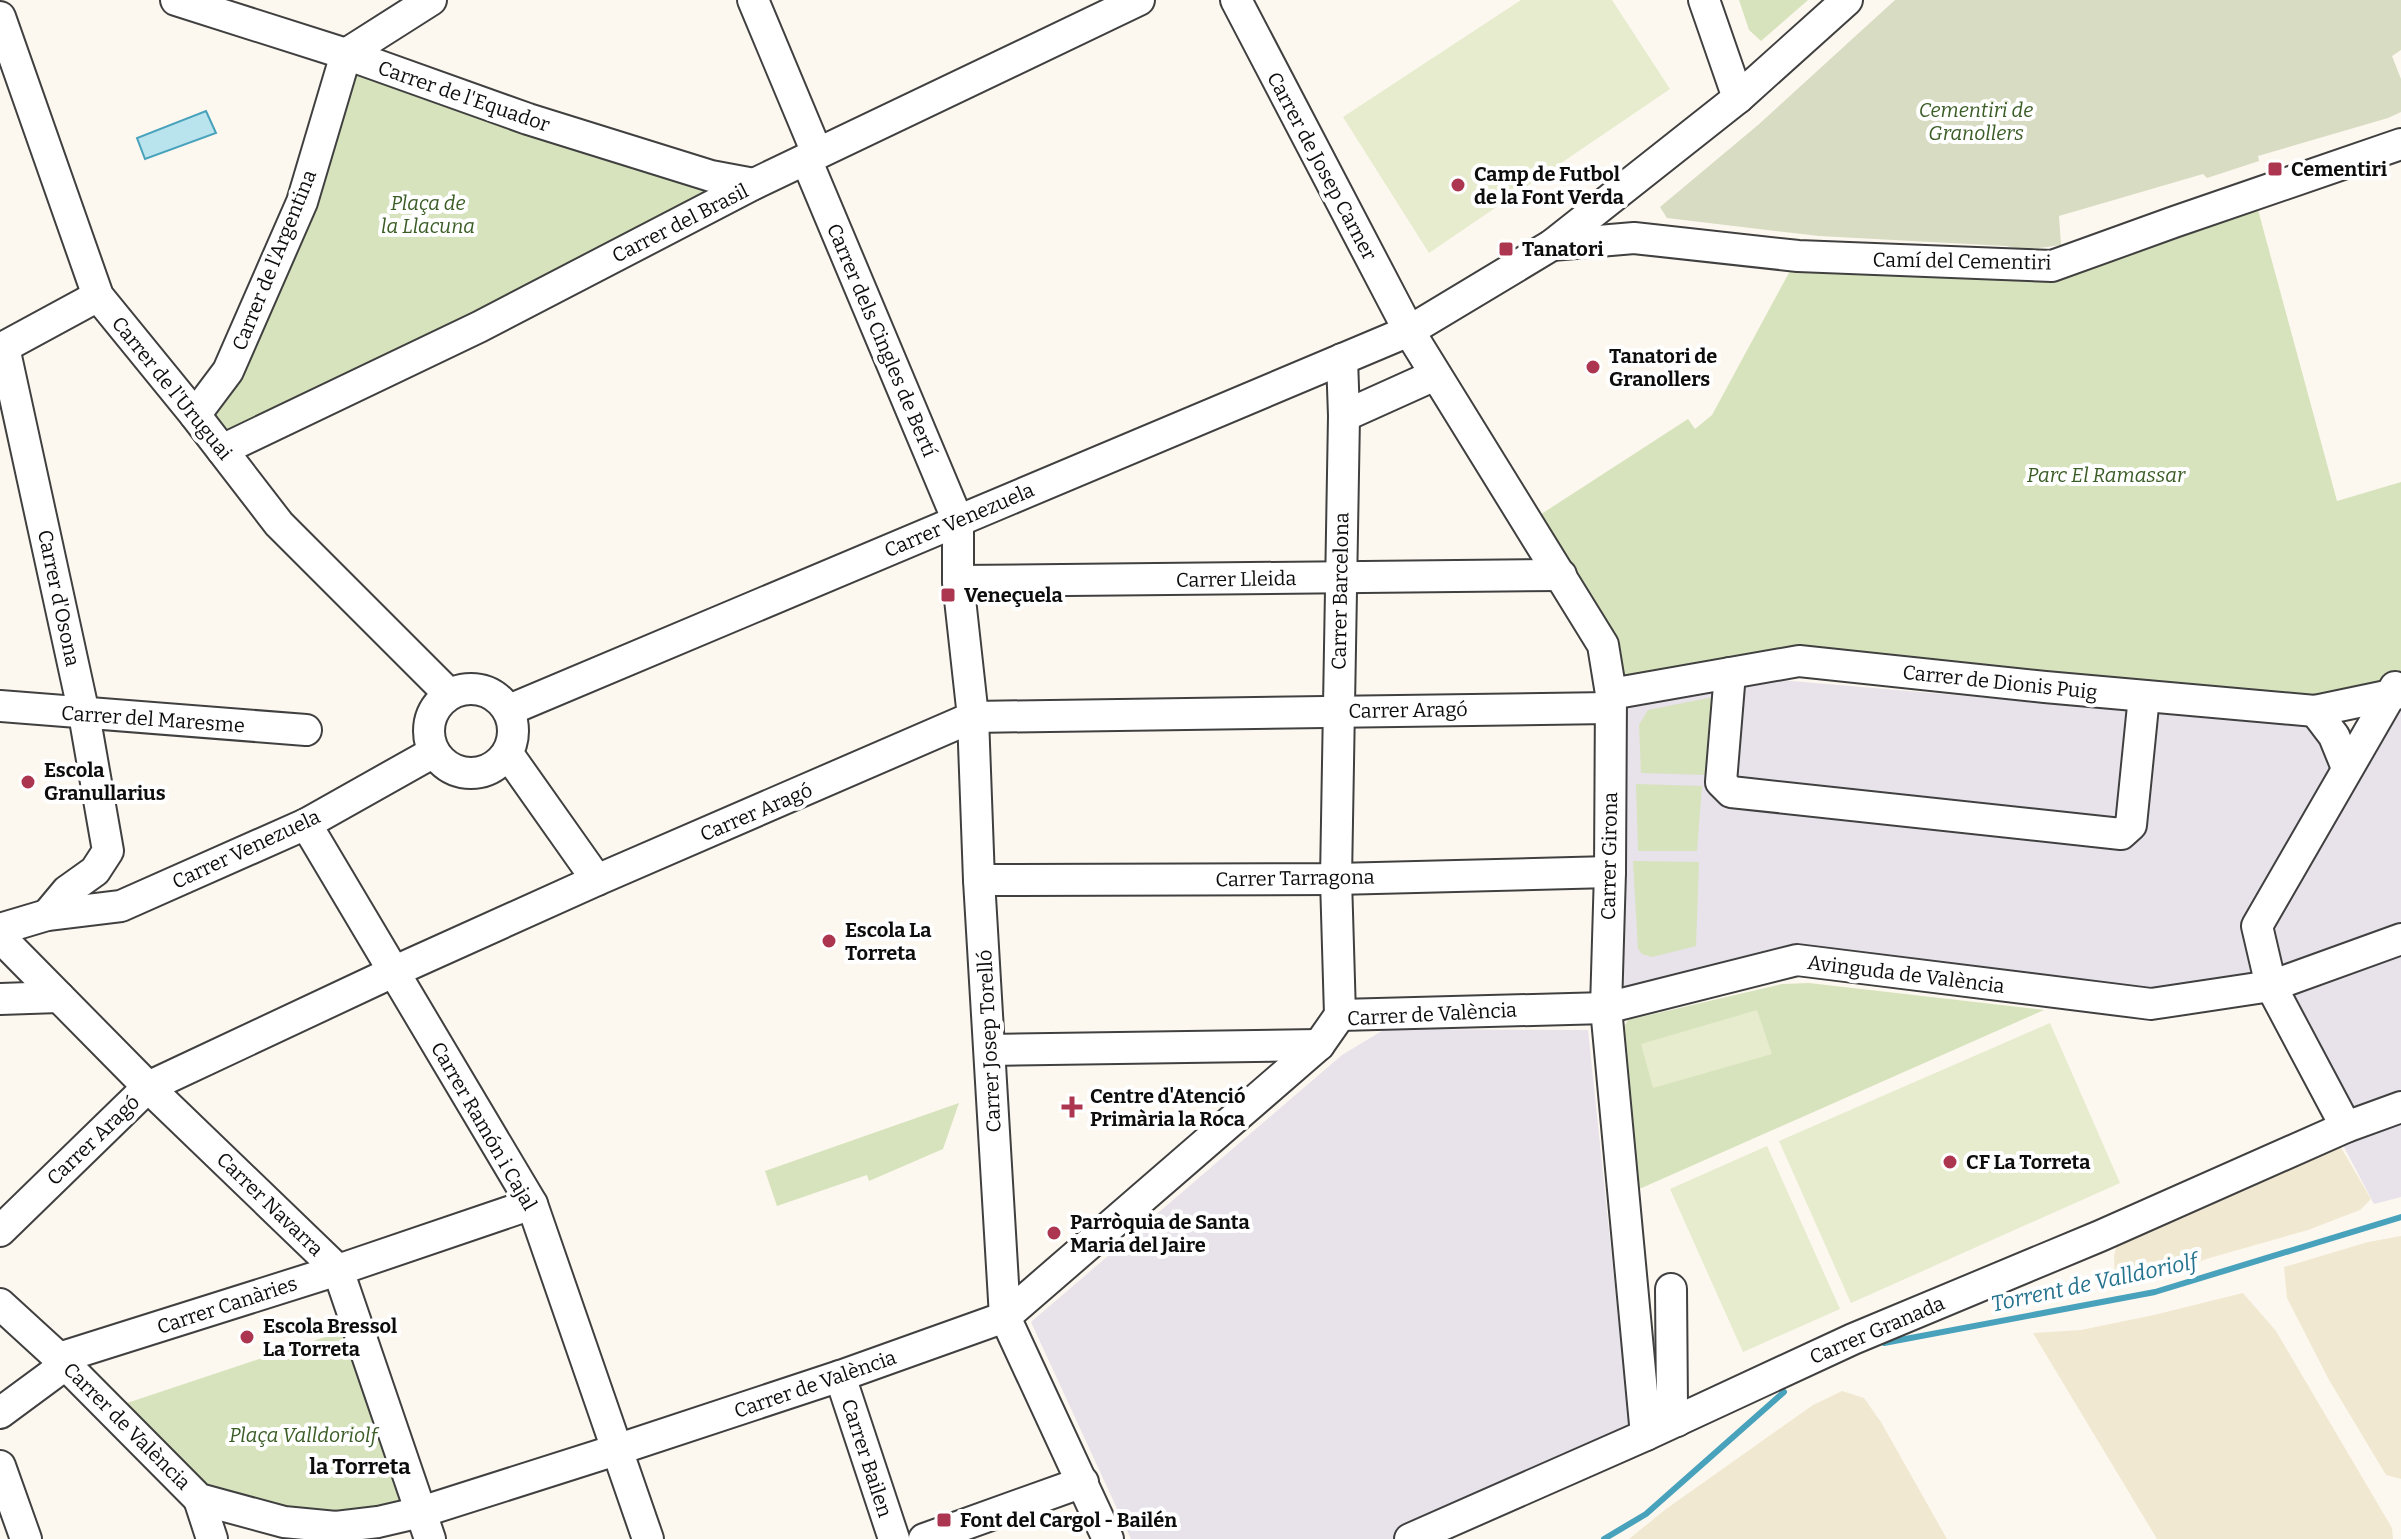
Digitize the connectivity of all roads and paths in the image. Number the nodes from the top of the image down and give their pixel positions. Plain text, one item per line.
1 (176, 0) edge
2 (431, 0) edge
3 (753, 0) edge
4 (1139, 0) edge
5 (1236, 0) edge
6 (1704, 0) edge
7 (1847, 0) edge
8 (0, 17) edge
9 (346, 54) junction
10 (1738, 98) junction
11 (2401, 144) edge
12 (812, 156) junction
13 (754, 184) junction
14 (1552, 245) junction
15 (98, 296) junction
16 (1409, 331) junction
17 (1342, 359) junction
18 (1435, 375) junction
19 (195, 415) junction
20 (1344, 416) junction
21 (222, 450) junction
22 (958, 521) junction
23 (1561, 575) junction
24 (1341, 577) junction
25 (958, 581) junction
26 (1730, 673) junction
27 (2397, 689) edge
28 (449, 694) junction
29 (2144, 696) junction
30 (1610, 701) junction
31 (0, 706) edge
32 (509, 710) junction
33 (1338, 711) junction
34 (2315, 711) junction
35 (84, 714) junction
36 (973, 717) junction
37 (306, 730) dead end
38 (434, 752) junction
39 (508, 754) junction
40 (2347, 768) junction
41 (306, 824) junction
42 (1610, 872) junction
43 (1336, 879) junction
44 (597, 880) junction
45 (979, 880) junction
46 (67, 891) junction
47 (0, 907) edge
48 (47, 915) junction
49 (0, 929) edge
50 (0, 937) edge
51 (2401, 939) edge
52 (393, 972) junction
53 (2271, 986) junction
54 (59, 997) junction
55 (0, 999) edge
56 (1606, 1008) junction
57 (1340, 1015) junction
58 (1319, 1045) junction
59 (1232, 1048) junction
60 (990, 1050) junction
61 (1271, 1086) junction
62 (148, 1087) junction
63 (2401, 1107) edge
64 (2346, 1127) junction
65 (532, 1204) junction
66 (0, 1229) edge
67 (338, 1270) junction
68 (1671, 1289) dead end
69 (0, 1304) edge
70 (1005, 1317) junction
71 (62, 1361) junction
72 (840, 1376) junction
73 (0, 1413) edge
74 (1677, 1421) junction
75 (1646, 1435) junction
76 (619, 1449) junction
77 (0, 1466) edge
78 (1083, 1482) junction
79 (199, 1499) junction
80 (425, 1526) edge
81 (26, 1539) edge
82 (212, 1539) edge
83 (648, 1539) edge
84 (894, 1539) edge
85 (924, 1539) edge
86 (1108, 1539) edge
87 (1410, 1539) edge

1 - 9 street, Carrer de l'Equador
2 - 9 street
3 - 12 street, Carrer dels Cingles de Bertí
4 - 12 street, Carrer del Brasil
5 - 16 street, Carrer de Josep Carner
6 - 10 street
7 - 10 street, Carrer Venezuela
8 - 15 street, Carrer de l'Uruguai
9 - 13 street, Carrer de l'Equador
9 - 19 street, Carrer de l'Argentina
10 - 14 street, Carrer Venezuela
11 - 14 street, Camí del Cementiri
12 - 13 street, Carrer del Brasil
12 - 22 street, Carrer dels Cingles de Bertí
13 - 21 street, Carrer del Brasil
14 - 16 street, Carrer Venezuela
15 - 19 street, Carrer de l'Uruguai
15 - 35 street, Carrer d'Osona
16 - 17 street, Carrer Venezuela
16 - 18 street, Carrer Girona
17 - 20 street, Carrer Barcelona
17 - 22 street, Carrer Venezuela
18 - 20 street
18 - 23 street, Carrer Girona
19 - 21 street, Carrer de l'Uruguai
20 - 24 street, Carrer Barcelona
21 - 28 street, Carrer de l'Uruguai
22 - 25 street, Carrer Josep Torelló
22 - 32 street, Carrer Venezuela
23 - 24 street, Carrer Lleida
23 - 30 street, Carrer Girona
24 - 25 street, Carrer Lleida
24 - 33 street, Carrer Barcelona
25 - 36 street, Carrer Josep Torelló
26 - 29 street, Carrer de Dionis Puig
26 - 29 street
26 - 30 street, Carrer de Dionis Puig
27 - 34 street, Carrer de Dionis Puig
27 - 40 street
28 - 32 street
28 - 38 street
29 - 34 street, Carrer de Dionis Puig
30 - 33 street, Carrer Aragó
30 - 42 street, Carrer Girona
31 - 35 street, Carrer del Maresme
32 - 39 street
33 - 36 street, Carrer Aragó
33 - 43 street, Carrer Barcelona
34 - 40 street
35 - 37 street, Carrer del Maresme
35 - 46 street, Carrer d'Osona
36 - 44 street, Carrer Aragó
36 - 45 street, Carrer Josep Torelló
38 - 39 street
38 - 41 street, Carrer Venezuela
39 - 44 street
40 - 53 street
41 - 48 street, Carrer Venezuela
41 - 52 street, Carrer Ramón i Cajal
42 - 43 street, Carrer Tarragona
42 - 56 street, Carrer Girona
43 - 45 street, Carrer Tarragona
43 - 57 street, Carrer Barcelona
44 - 52 street, Carrer Aragó
45 - 60 street, Carrer Josep Torelló
46 - 47 street
46 - 48 street
48 - 49 street, Carrer Venezuela
50 - 54 street, Carrer Navarra
51 - 53 street, Avinguda de València
52 - 62 street, Carrer Aragó
52 - 65 street, Carrer Ramón i Cajal
53 - 56 street, Avinguda de València
53 - 64 street
54 - 55 street
54 - 62 street, Carrer Navarra
56 - 57 street, Carrer de València
56 - 75 street, Carrer Girona
57 - 58 street, Carrer de València
58 - 59 street
58 - 61 street, Carrer de València
59 - 60 street
59 - 61 street
60 - 70 street, Carrer Josep Torelló
61 - 70 street, Carrer de València
62 - 66 street, Carrer Aragó
62 - 67 street, Carrer Navarra
63 - 64 street, Carrer Granada
64 - 74 street, Carrer Granada
65 - 67 street, Carrer Canàries
65 - 76 street, Carrer Ramón i Cajal
67 - 71 street, Carrer Canàries
67 - 80 street, Carrer Navarra
68 - 74 street
69 - 71 street, Carrer de València
70 - 72 street, Carrer de València
70 - 78 street, Carrer Josep Torelló
71 - 73 street, Carrer Canàries
71 - 79 street, Carrer de València
72 - 76 street, Carrer de València
72 - 84 street, Carrer Bailen
74 - 75 street, Carrer Granada
75 - 87 street, Carrer Granada
76 - 80 street, Carrer de València
76 - 83 street, Carrer Ramón i Cajal
77 - 81 street
78 - 85 street
78 - 86 street, Carrer Josep Torelló
79 - 80 street, Carrer de València
79 - 82 street

